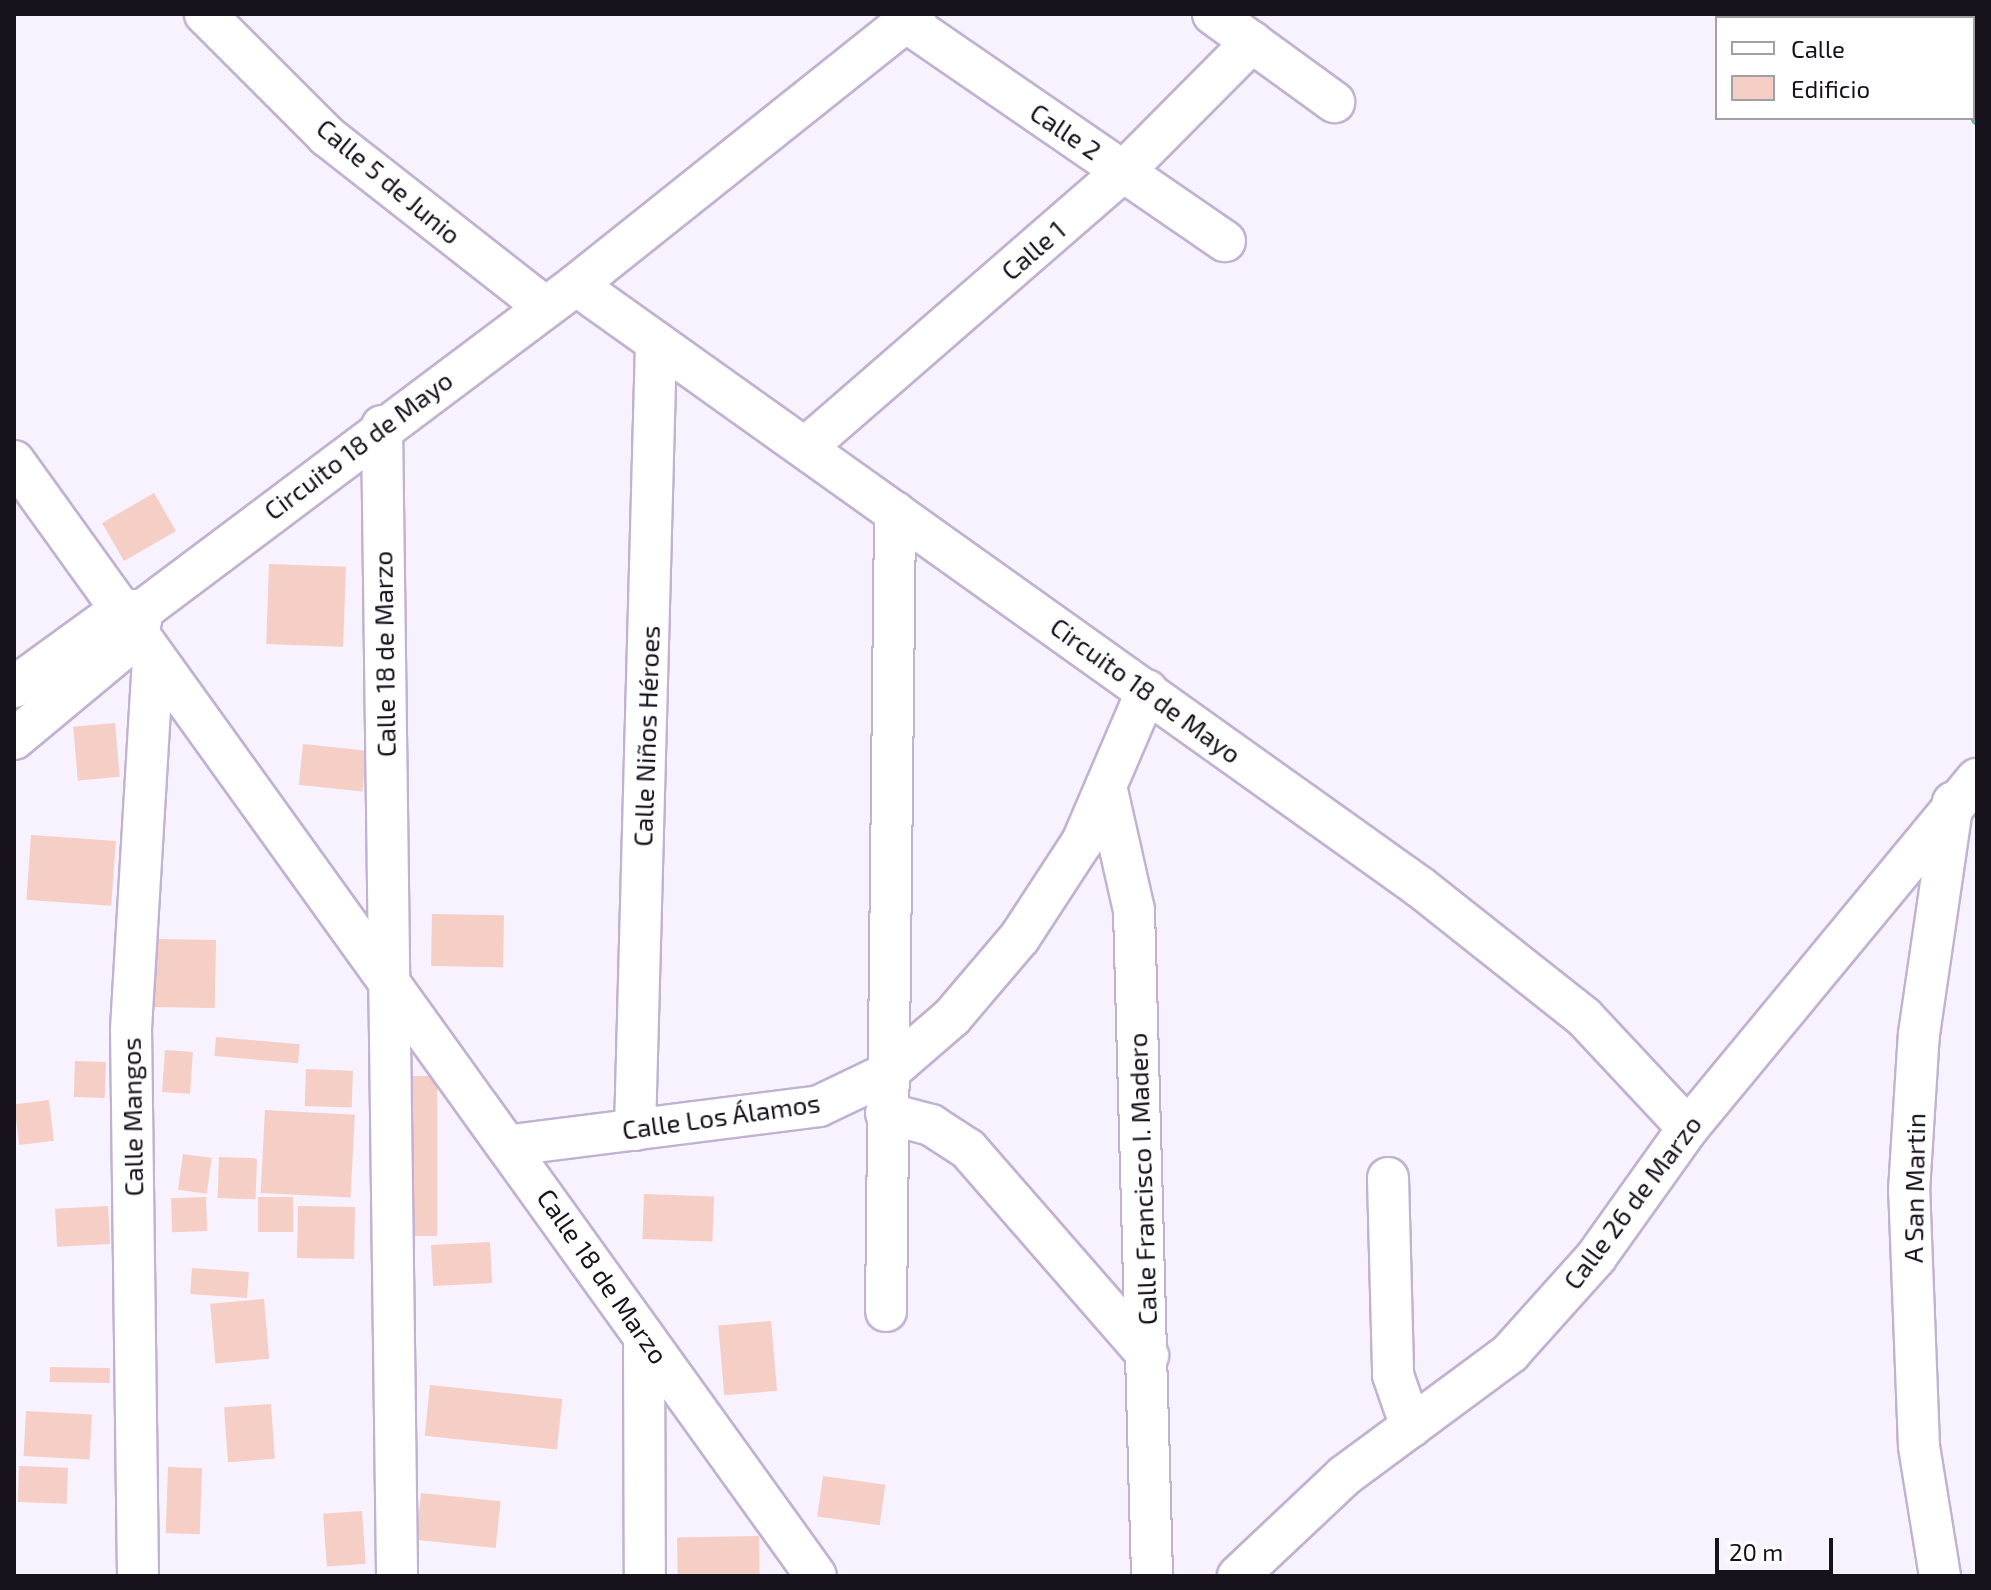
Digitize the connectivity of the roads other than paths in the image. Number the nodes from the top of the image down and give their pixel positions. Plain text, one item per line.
1 (205, 14) edge
2 (1213, 14) edge
3 (911, 18) edge
4 (1252, 42) junction
5 (1334, 102) dead end
6 (1124, 171) junction
7 (1225, 241) dead end
8 (561, 296) junction
9 (656, 342) junction
10 (382, 426) junction
11 (805, 448) junction
12 (14, 461) edge
13 (895, 512) junction
14 (138, 629) junction
15 (14, 687) edge
16 (1147, 690) junction
17 (14, 739) edge
18 (1106, 786) junction
19 (1965, 790) edge
20 (387, 978) junction
21 (886, 1094) junction
22 (1688, 1128) junction
23 (635, 1130) junction
24 (512, 1145) junction
25 (1388, 1178) dead end
26 (886, 1311) dead end
27 (644, 1337) junction
28 (1148, 1355) junction
29 (1411, 1427) junction
30 (138, 1576) edge
31 (397, 1576) edge
32 (645, 1576) edge
33 (816, 1576) edge
34 (1152, 1576) edge
35 (1238, 1576) edge
36 (1940, 1576) edge

1 - 8 street, Calle 5 de Junio
2 - 4 street
3 - 6 street, Calle 2
3 - 8 street, Circuito 18 de Mayo
4 - 5 street
4 - 6 street, Calle 1
6 - 7 street, Calle 2
6 - 11 street, Calle 1
8 - 9 street, Circuito 18 de Mayo
8 - 10 street, Circuito 18 de Mayo
9 - 11 street, Circuito 18 de Mayo
9 - 23 street, Calle Niños Héroes
10 - 14 street, Circuito 18 de Mayo
10 - 20 street, Calle 18 de Marzo
11 - 13 street, Circuito 18 de Mayo
12 - 14 street, Calle 18 de Marzo
13 - 16 street, Circuito 18 de Mayo
13 - 21 street
14 - 15 street, Circuito 18 de Mayo
14 - 17 street, Circuito 18 de Mayo
14 - 20 street, Calle 18 de Marzo
14 - 30 street, Calle Mangos
16 - 18 street, Calle Los Álamos
16 - 22 street, Circuito 18 de Mayo
18 - 21 street, Calle Los Álamos
18 - 28 street, Calle Francisco I. Madero
19 - 22 street, Calle 26 de Marzo
19 - 36 street, A San Martin
20 - 24 street, Calle 18 de Marzo
20 - 31 street, Calle 18 de Marzo
21 - 23 street, Calle Los Álamos
21 - 26 street
21 - 28 street
22 - 29 street, Calle 26 de Marzo
23 - 24 street, Calle Los Álamos
24 - 27 street, Calle 18 de Marzo
25 - 29 street
27 - 32 street
27 - 33 street, Calle 18 de Marzo
28 - 34 street, Calle Francisco I. Madero
29 - 35 street, Calle 26 de Marzo

